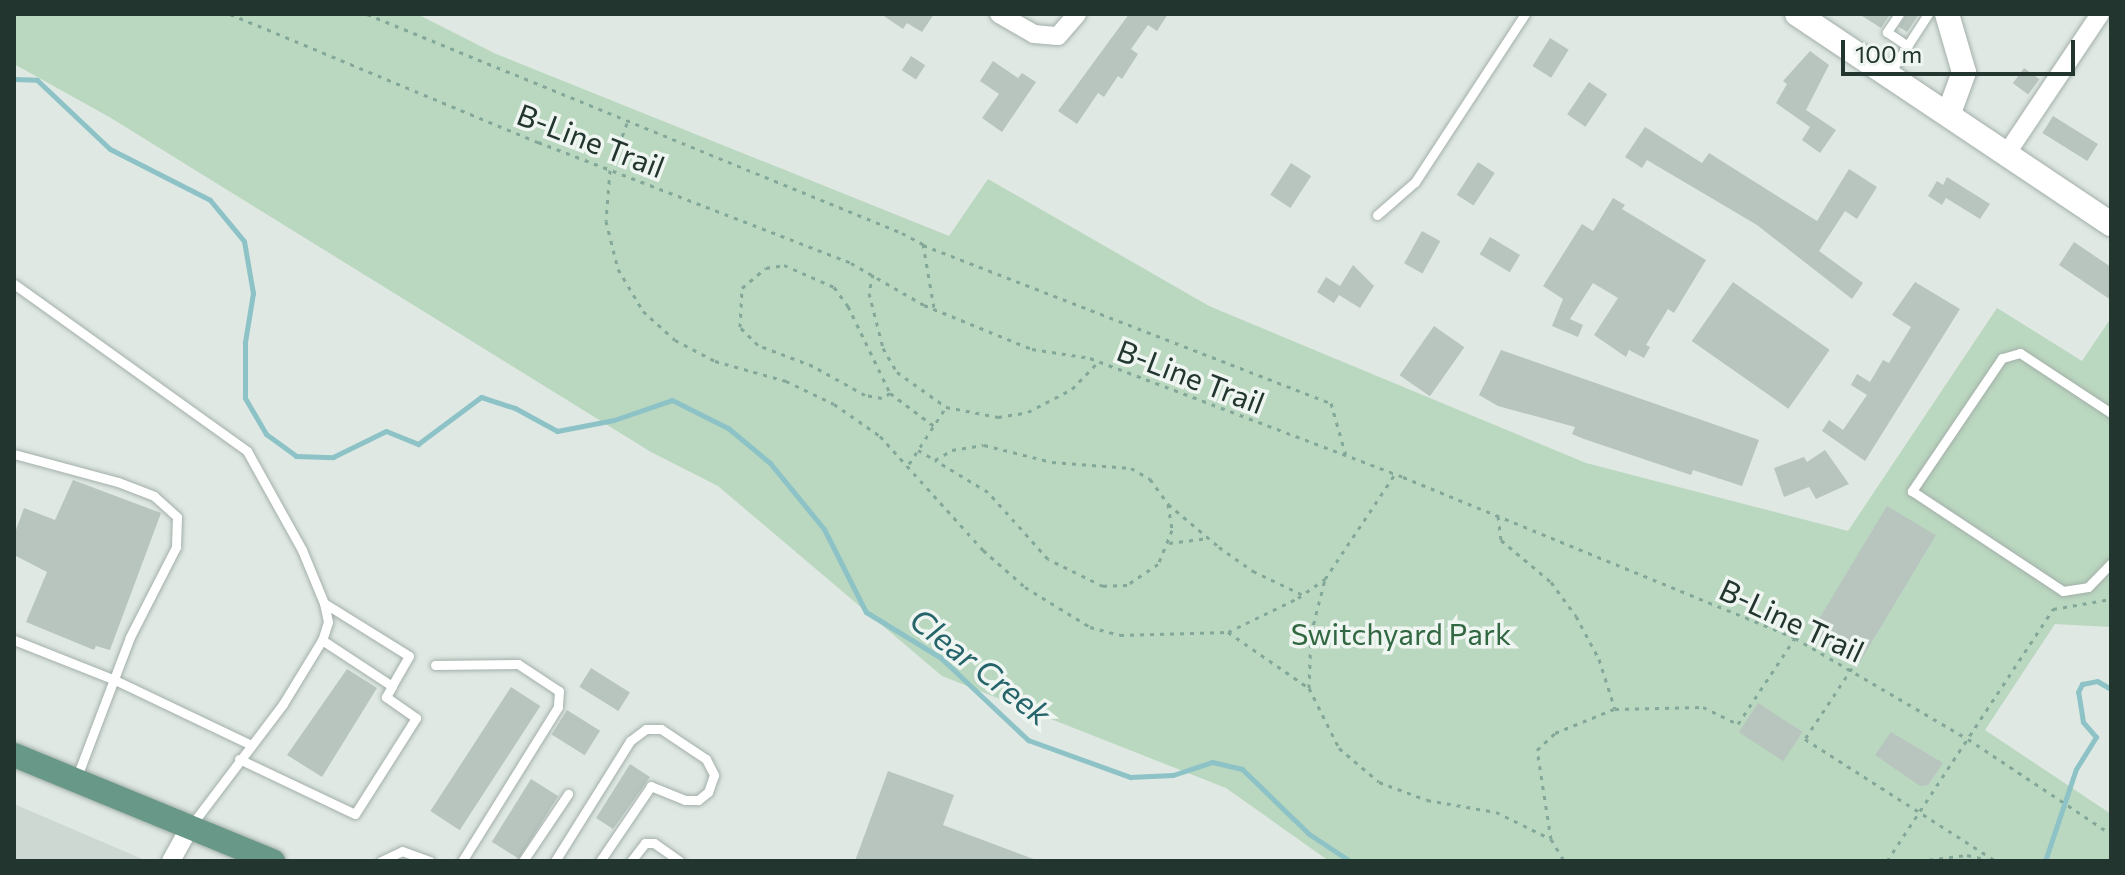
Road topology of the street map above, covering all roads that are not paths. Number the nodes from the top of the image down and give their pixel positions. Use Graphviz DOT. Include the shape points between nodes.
graph roads {
  1 [pos="999,14"];
  2 [pos="1077,14"];
  3 [pos="1525,14"];
  4 [pos="1797,14"];
  5 [pos="1899,14"];
  6 [pos="1928,14"];
  7 [pos="1947,14"];
  8 [pos="2100,14"];
  9 [pos="1908,46"];
  10 [pos="1889,74"];
  11 [pos="1949,113"];
  12 [pos="2007,153"];
  13 [pos="1377,215"];
  14 [pos="2111,224"];
  15 [pos="14,284"];
  16 [pos="2111,413"];
  17 [pos="14,454"];
  18 [pos="2111,563"];
  19 [pos="324,603"];
  20 [pos="14,640"];
  21 [pos="322,640"];
  22 [pos="435,665"];
  23 [pos="115,680"];
  24 [pos="392,686"];
  25 [pos="251,745"];
  26 [pos="14,755"];
  27 [pos="239,759"];
  28 [pos="75,781"];
  29 [pos="568,794"];
  30 [pos="188,830"];
  31 [pos="171,861"];
  32 [pos="273,861"];
  33 [pos="381,861"];
  34 [pos="430,861"];
  35 [pos="462,861"];
  36 [pos="523,861"];
  37 [pos="555,861"];
  38 [pos="600,861"];
  39 [pos="631,861"];
  40 [pos="680,861"];
  1 -- 2 [label="street" via="1034,34 1058,36"];
  3 -- 13 [label="lane" via="1415,182"];
  4 -- 10 [label="street"];
  5 -- 9 [label="lane" via="1887,32"];
  6 -- 9 [label="lane"];
  7 -- 11 [label="street" via="1964,61 1961,89"];
  8 -- 12 [label="street"];
  9 -- 10 [label="lane"];
  10 -- 11 [label="street"];
  11 -- 12 [label="street"];
  12 -- 14 [label="street"];
  15 -- 19 [label="lane" via="247,451 302,550"];
  16 -- 18 [label="lane" via="2020,353 2002,358 1912,491 2063,591 2088,587"];
  17 -- 23 [label="lane" via="154,496 177,517 176,547"];
  19 -- 21 [label="lane" via="328,622"];
  19 -- 24 [label="lane" via="409,656"];
  20 -- 23 [label="lane"];
  21 -- 24 [label="lane"];
  21 -- 25 [label="lane"];
  22 -- 35 [label="lane" via="518,664 559,691 558,707"];
  23 -- 25 [label="lane"];
  23 -- 28 [label="lane"];
  24 -- 27 [label="lane" via="386,697 416,718 355,814"];
  25 -- 27 [label="lane"];
  26 -- 28 [label="main road"];
  27 -- 30 [label="lane"];
  28 -- 30 [label="main road"];
  29 -- 36 [label="lane"];
  30 -- 31 [label="street"];
  30 -- 32 [label="main road"];
  33 -- 34 [label="lane" via="402,851"];
  37 -- 38 [label="lane" via="630,741 646,729 661,729 706,759 714,775 708,792 698,800 685,800 651,786"];
  39 -- 40 [label="lane" via="645,843 654,843"];
}
